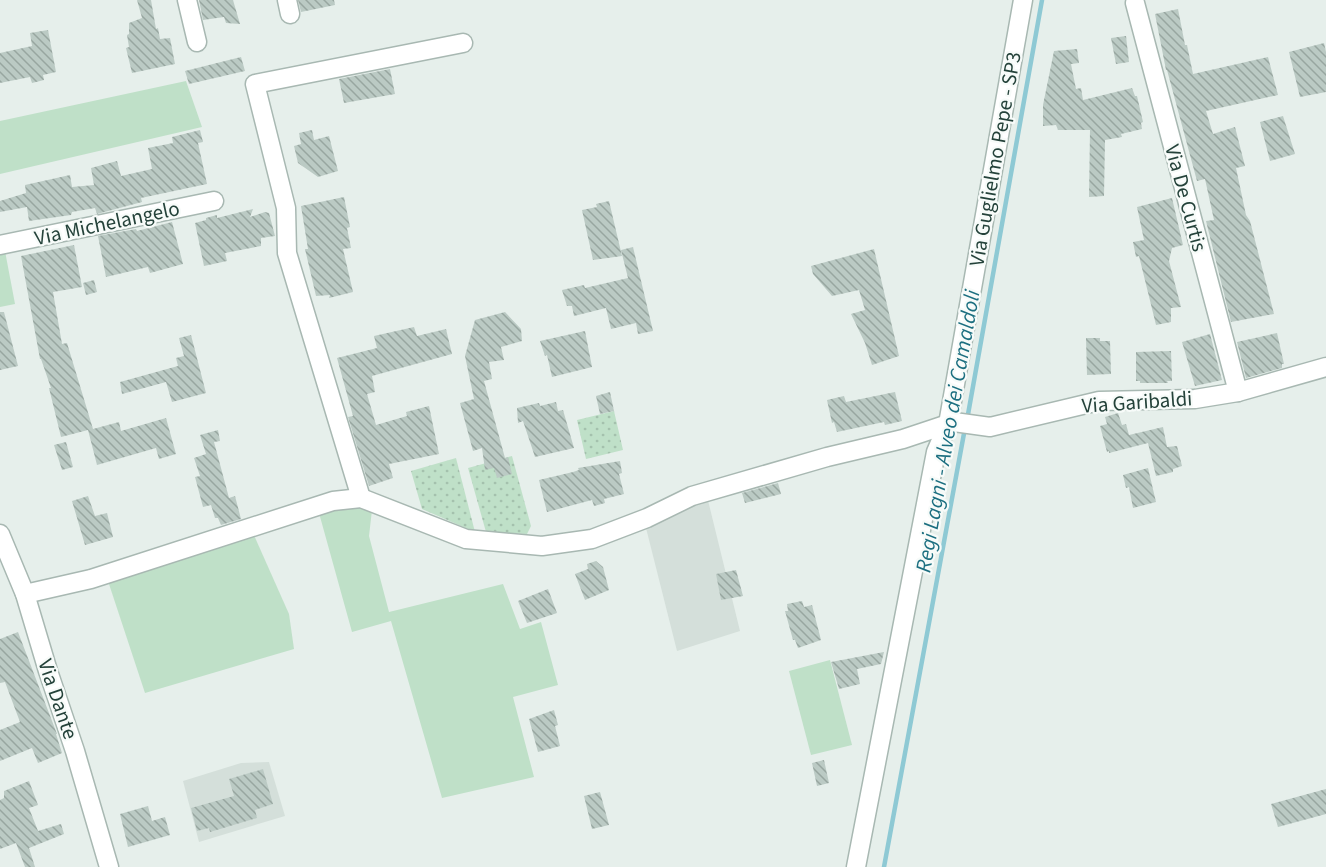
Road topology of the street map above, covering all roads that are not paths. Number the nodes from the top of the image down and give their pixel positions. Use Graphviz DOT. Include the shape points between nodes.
graph roads {
  1 [pos="187,0"];
  2 [pos="1023,0"];
  3 [pos="1135,3"];
  4 [pos="197,42"];
  5 [pos="463,43"];
  6 [pos="214,201"];
  7 [pos="0,245"];
  8 [pos="1326,367"];
  9 [pos="1238,392"];
  10 [pos="951,423"];
  11 [pos="361,498"];
  12 [pos="0,534"];
  13 [pos="25,594"];
  14 [pos="109,867"];
  15 [pos="856,867"];
  1 -- 4 [label="street"];
  2 -- 10 [label="street, Via Guglielmo Pepe - SP3"];
  3 -- 9 [label="street, Via De Curtis"];
  5 -- 11 [label="street" via="255,84 286,208 287,253"];
  6 -- 7 [label="street, Via Michelangelo"];
  8 -- 9 [label="street, Via Garibaldi"];
  9 -- 10 [label="street, Via Garibaldi" via="1195,399 1099,401 990,427"];
  10 -- 11 [label="street" via="692,496 592,539 537,547 466,539"];
  10 -- 15 [label="street, Via Guglielmo Pepe - SP3" via="936,452"];
  11 -- 13 [label="street" via="333,501 91,579"];
  12 -- 13 [label="street, Via Dante"];
  13 -- 14 [label="street, Via Dante"];
}
